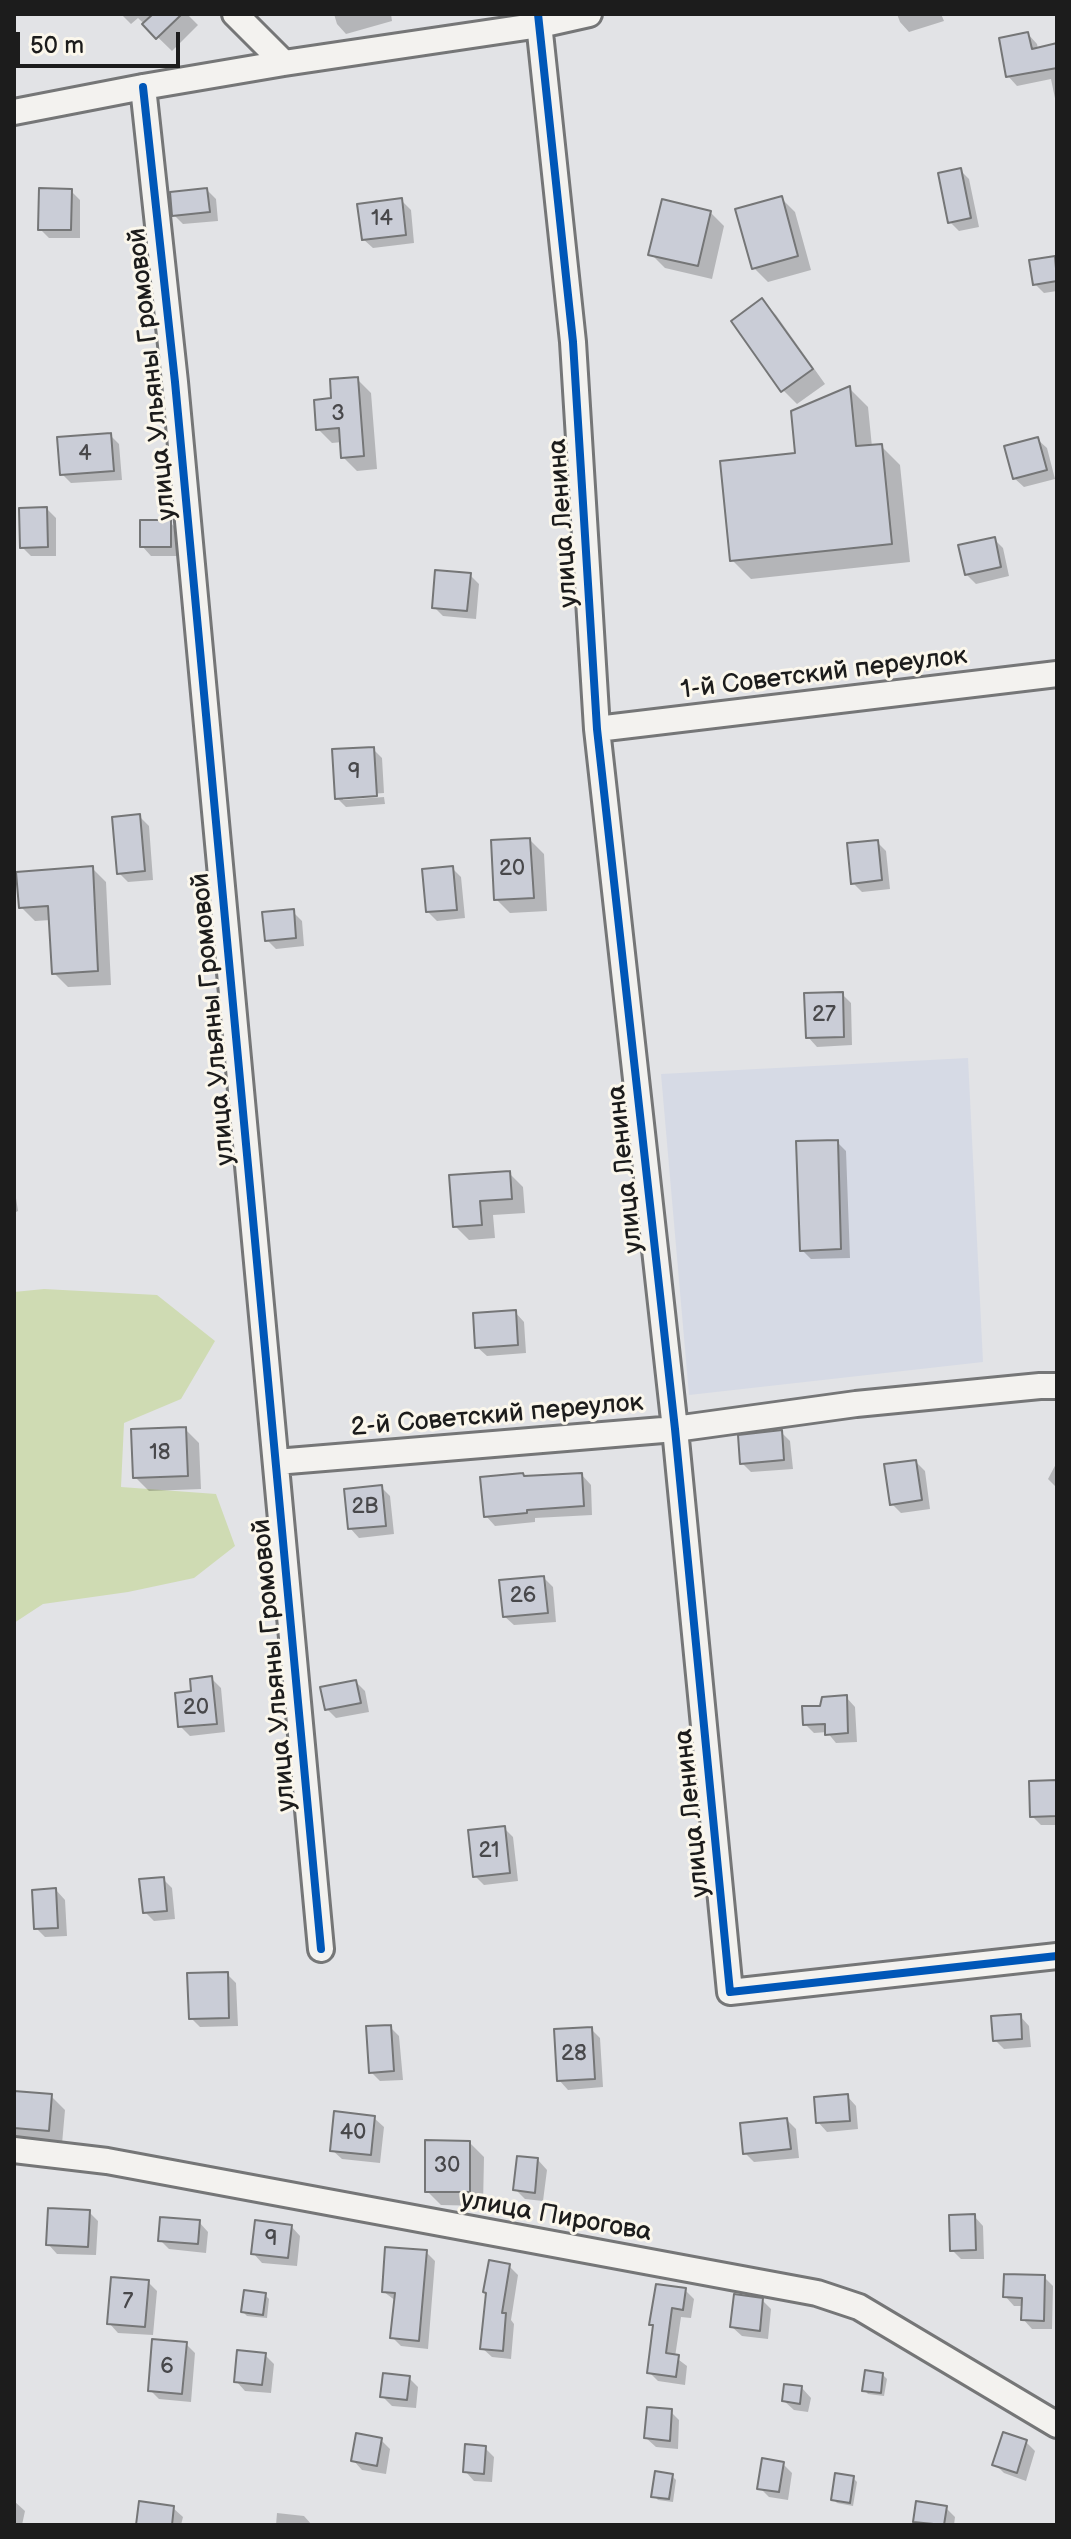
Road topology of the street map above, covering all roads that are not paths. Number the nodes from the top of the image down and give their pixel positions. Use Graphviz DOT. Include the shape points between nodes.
graph roads {
  1 [pos="235,14"];
  2 [pos="589,14"];
  3 [pos="539,20"];
  4 [pos="284,63"];
  5 [pos="143,87"];
  6 [pos="14,112"];
  7 [pos="1057,674"];
  8 [pos="597,729"];
  9 [pos="1057,1386"];
  10 [pos="675,1429"];
  11 [pos="276,1462"];
  12 [pos="321,1949"];
  13 [pos="1057,1956"];
  14 [pos="14,2150"];
  15 [pos="1057,2425"];
  1 -- 4 [label="street"];
  2 -- 3 [label="street"];
  3 -- 4 [label="street"];
  3 -- 8 [label="street, улица Ленина" via="573,342"];
  4 -- 5 [label="street"];
  5 -- 6 [label="street"];
  5 -- 11 [label="street, улица Ульяны Громовой"];
  7 -- 8 [label="street, 1-й Советский переулок"];
  8 -- 10 [label="street, улица Ленина"];
  9 -- 10 [label="street, 2-й Советский переулок" via="856,1404"];
  10 -- 11 [label="street, 2-й Советский переулок"];
  10 -- 13 [label="street, улица Ленина" via="730,1992"];
  11 -- 12 [label="street, улица Ульяны Громовой"];
  14 -- 15 [label="street, улица Пирогова" via="107,2161 817,2293 859,2307"];
}
